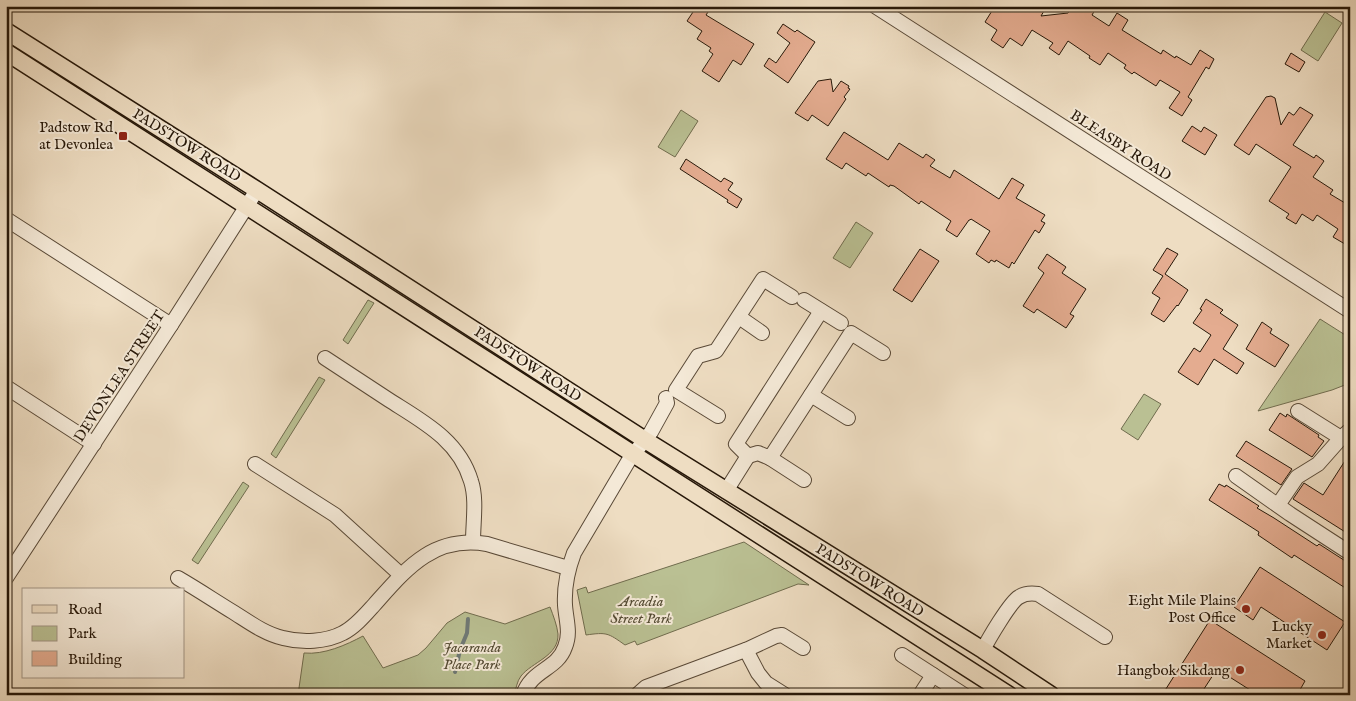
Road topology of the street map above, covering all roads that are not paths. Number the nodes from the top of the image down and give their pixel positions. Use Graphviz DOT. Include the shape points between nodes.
graph roads {
  1 [pos="875,6"];
  2 [pos="6,31"];
  3 [pos="6,52"];
  4 [pos="257,190"];
  5 [pos="247,206"];
  6 [pos="6,219"];
  7 [pos="1350,310"];
  8 [pos="821,311"];
  9 [pos="739,317"];
  10 [pos="841,323"];
  11 [pos="171,325"];
  12 [pos="762,332"];
  13 [pos="883,353"];
  14 [pos="325,358"];
  15 [pos="6,387"];
  16 [pos="811,395"];
  17 [pos="666,398"];
  18 [pos="1298,411"];
  19 [pos="718,416"];
  20 [pos="848,418"];
  21 [pos="1345,434"];
  22 [pos="645,440"];
  23 [pos="94,444"];
  24 [pos="633,455"];
  25 [pos="748,456"];
  26 [pos="770,458"];
  27 [pos="255,464"];
  28 [pos="1236,476"];
  29 [pos="804,480"];
  30 [pos="726,491"];
  31 [pos="1278,504"];
  32 [pos="473,542"];
  33 [pos="1350,553"];
  34 [pos="12,558"];
  35 [pos="568,568"];
  36 [pos="401,574"];
  37 [pos="6,578"];
  38 [pos="178,578"];
  39 [pos="1105,637"];
  40 [pos="804,648"];
  41 [pos="746,650"];
  42 [pos="983,650"];
  43 [pos="902,655"];
  44 [pos="933,675"];
  45 [pos="523,695"];
  46 [pos="638,695"];
  47 [pos="785,695"];
  48 [pos="920,695"];
  49 [pos="964,695"];
  50 [pos="1009,695"];
  51 [pos="1051,695"];
  1 -- 7 [label="street, BLEASBY ROAD"];
  2 -- 4 [label="main road, PADSTOW ROAD"];
  3 -- 5 [label="main road, PADSTOW ROAD"];
  4 -- 5 [label="street, DEVONLEA STREET"];
  4 -- 22 [label="main road, PADSTOW ROAD"];
  5 -- 11 [label="street, DEVONLEA STREET"];
  5 -- 24 [label="main road, PADSTOW ROAD"];
  6 -- 11 [label="street"];
  8 -- 9 [label="street" via="763,279"];
  8 -- 10 [label="street"];
  8 -- 25 [label="street" via="736,444"];
  9 -- 12 [label="street"];
  9 -- 19 [label="street" via="716,351 698,356 676,390"];
  11 -- 23 [label="street, DEVONLEA STREET"];
  13 -- 16 [label="street" via="851,333"];
  14 -- 32 [label="street" via="436,430 452,446 472,482"];
  15 -- 23 [label="street"];
  16 -- 20 [label="street"];
  16 -- 26 [label="street"];
  17 -- 22 [label="street" via="662,413"];
  18 -- 21 [label="street"];
  21 -- 31 [label="street" via="1318,464 1297,477"];
  22 -- 24 [label="street"];
  22 -- 30 [label="main road, PADSTOW ROAD"];
  23 -- 34 [label="street, DEVONLEA STREET"];
  24 -- 35 [label="street"];
  24 -- 50 [label="main road, PADSTOW ROAD"];
  25 -- 26 [label="street" via="758,453"];
  25 -- 30 [label="street"];
  26 -- 29 [label="street"];
  27 -- 36 [label="street" via="335,515"];
  28 -- 31 [label="street"];
  30 -- 42 [label="main road, PADSTOW ROAD"];
  31 -- 33 [label="street"];
  32 -- 35 [label="street"];
  32 -- 36 [label="street" via="436,549"];
  34 -- 37 [label="street, DEVONLEA STREET"];
  35 -- 45 [label="street" via="565,605 569,634 563,653 534,677"];
  36 -- 38 [label="street" via="360,621 344,633 305,641 283,638 260,629"];
  39 -- 42 [label="street" via="1038,594 1027,593 1017,598"];
  40 -- 41 [label="street" via="782,635"];
  41 -- 46 [label="street" via="646,687"];
  41 -- 47 [label="street" via="766,683"];
  42 -- 51 [label="main road, PADSTOW ROAD"];
  43 -- 44 [label="street"];
  44 -- 48 [label="street"];
  44 -- 49 [label="street"];
}
